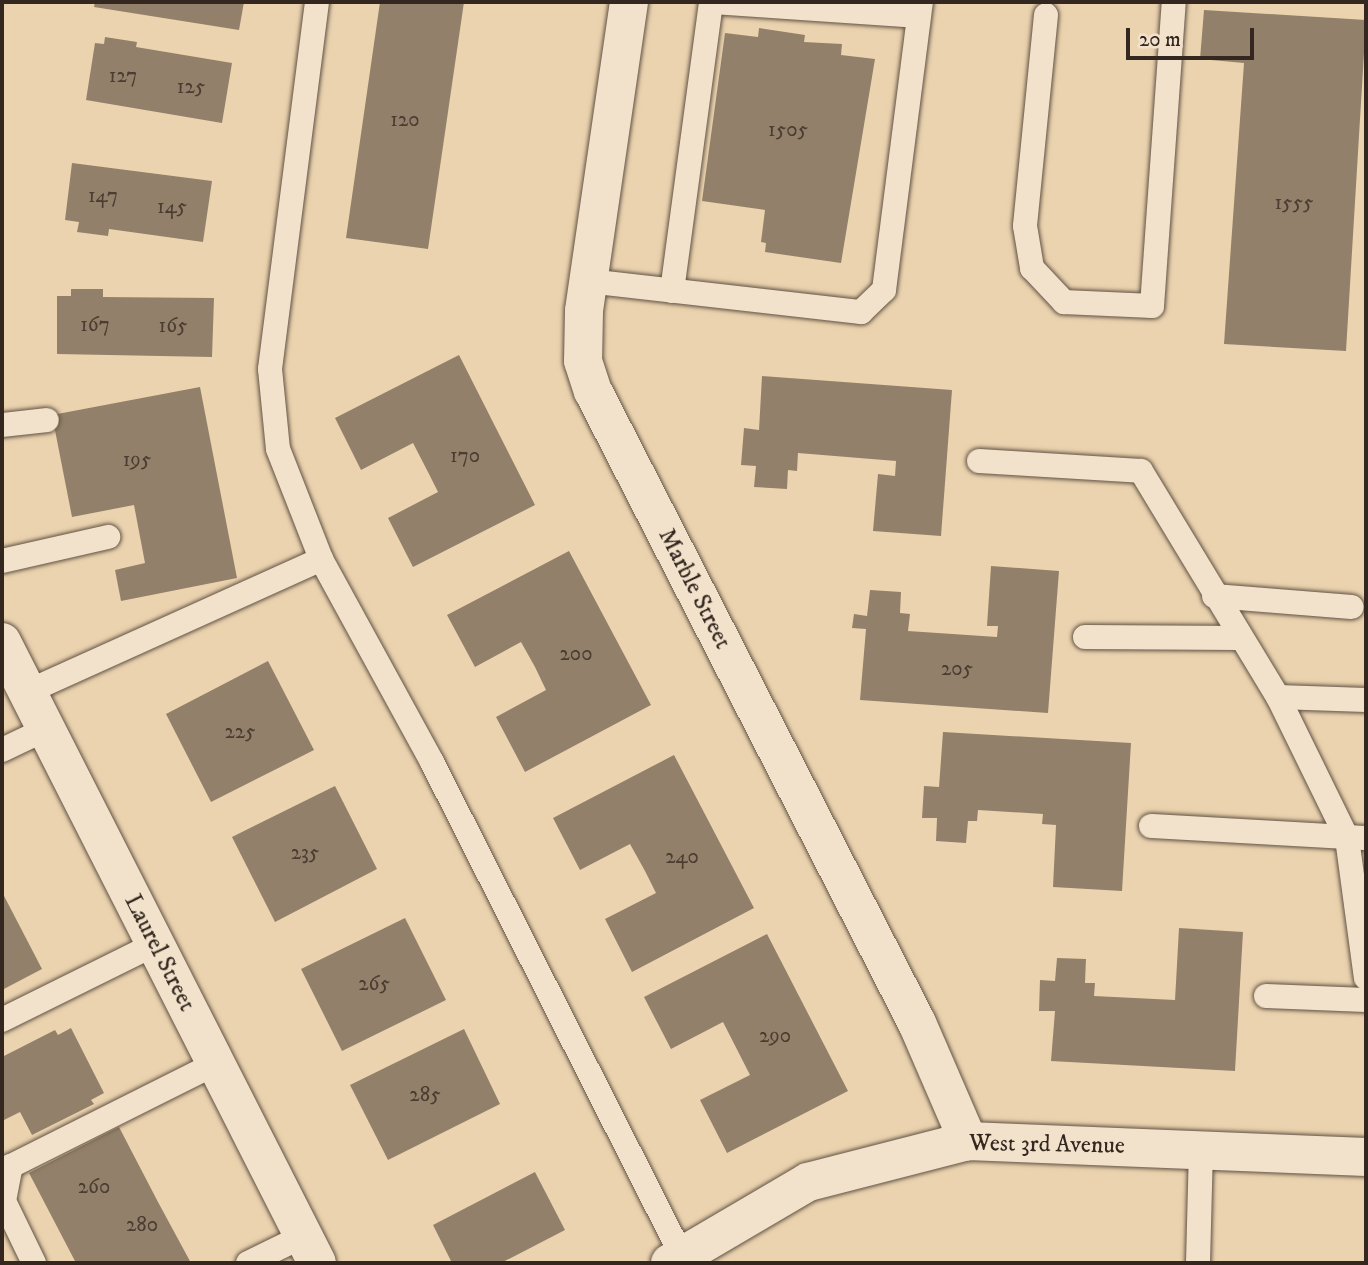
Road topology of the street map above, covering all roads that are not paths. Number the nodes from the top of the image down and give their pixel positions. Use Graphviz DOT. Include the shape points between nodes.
graph roads {
  1 [pos="317,2"];
  2 [pos="629,2"];
  3 [pos="713,2"];
  4 [pos="1174,2"];
  5 [pos="920,9"];
  6 [pos="1046,15"];
  7 [pos="588,281"];
  8 [pos="672,291"];
  9 [pos="47,420"];
  10 [pos="2,425"];
  11 [pos="979,461"];
  12 [pos="108,537"];
  13 [pos="321,559"];
  14 [pos="2,561"];
  15 [pos="1214,596"];
  16 [pos="1352,607"];
  17 [pos="1085,636"];
  18 [pos="1239,638"];
  19 [pos="2,642"];
  20 [pos="27,692"];
  21 [pos="1278,697"];
  22 [pos="1366,700"];
  23 [pos="46,729"];
  24 [pos="2,750"];
  25 [pos="1151,826"];
  26 [pos="1356,838"];
  27 [pos="155,944"];
  28 [pos="1366,978"];
  29 [pos="1266,996"];
  30 [pos="1366,1000"];
  31 [pos="2,1020"];
  32 [pos="215,1064"];
  33 [pos="968,1141"];
  34 [pos="1201,1149"];
  35 [pos="1366,1157"];
  36 [pos="310,1250"];
  37 [pos="676,1260"];
  38 [pos="34,1263"];
  39 [pos="248,1263"];
  40 [pos="1198,1263"];
  1 -- 13 [label="lane" via="270,369 278,449"];
  2 -- 7 [label="street, Marble Street"];
  3 -- 5 [label="lane"];
  3 -- 8 [label="lane"];
  4 -- 6 [label="lane" via="1152,306 1064,302 1032,268 1025,226"];
  5 -- 8 [label="lane" via="884,290 861,312"];
  7 -- 8 [label="lane"];
  7 -- 33 [label="street, Marble Street" via="583,361 593,391 917,1023"];
  9 -- 10 [label="lane"];
  11 -- 15 [label="lane" via="1141,471"];
  12 -- 14 [label="lane"];
  13 -- 20 [label="lane"];
  13 -- 37 [label="lane" via="432,762"];
  15 -- 16 [label="lane"];
  15 -- 18 [label="lane"];
  17 -- 18 [label="lane"];
  18 -- 21 [label="lane"];
  19 -- 20 [label="street, Laurel Street"];
  20 -- 23 [label="street, Laurel Street"];
  21 -- 22 [label="lane"];
  21 -- 26 [label="lane"];
  23 -- 24 [label="lane"];
  23 -- 27 [label="street, Laurel Street"];
  25 -- 26 [label="lane"];
  26 -- 28 [label="lane"];
  27 -- 31 [label="lane"];
  27 -- 32 [label="street, Laurel Street"];
  29 -- 30 [label="lane"];
  32 -- 36 [label="street, Laurel Street"];
  32 -- 38 [label="lane" via="11,1166 4,1201"];
  33 -- 34 [label="street, West 3rd Avenue"];
  33 -- 37 [label="street, West 3rd Avenue" via="808,1182"];
  34 -- 35 [label="street, West 3rd Avenue"];
  34 -- 40 [label="lane"];
  36 -- 39 [label="lane"];
}
